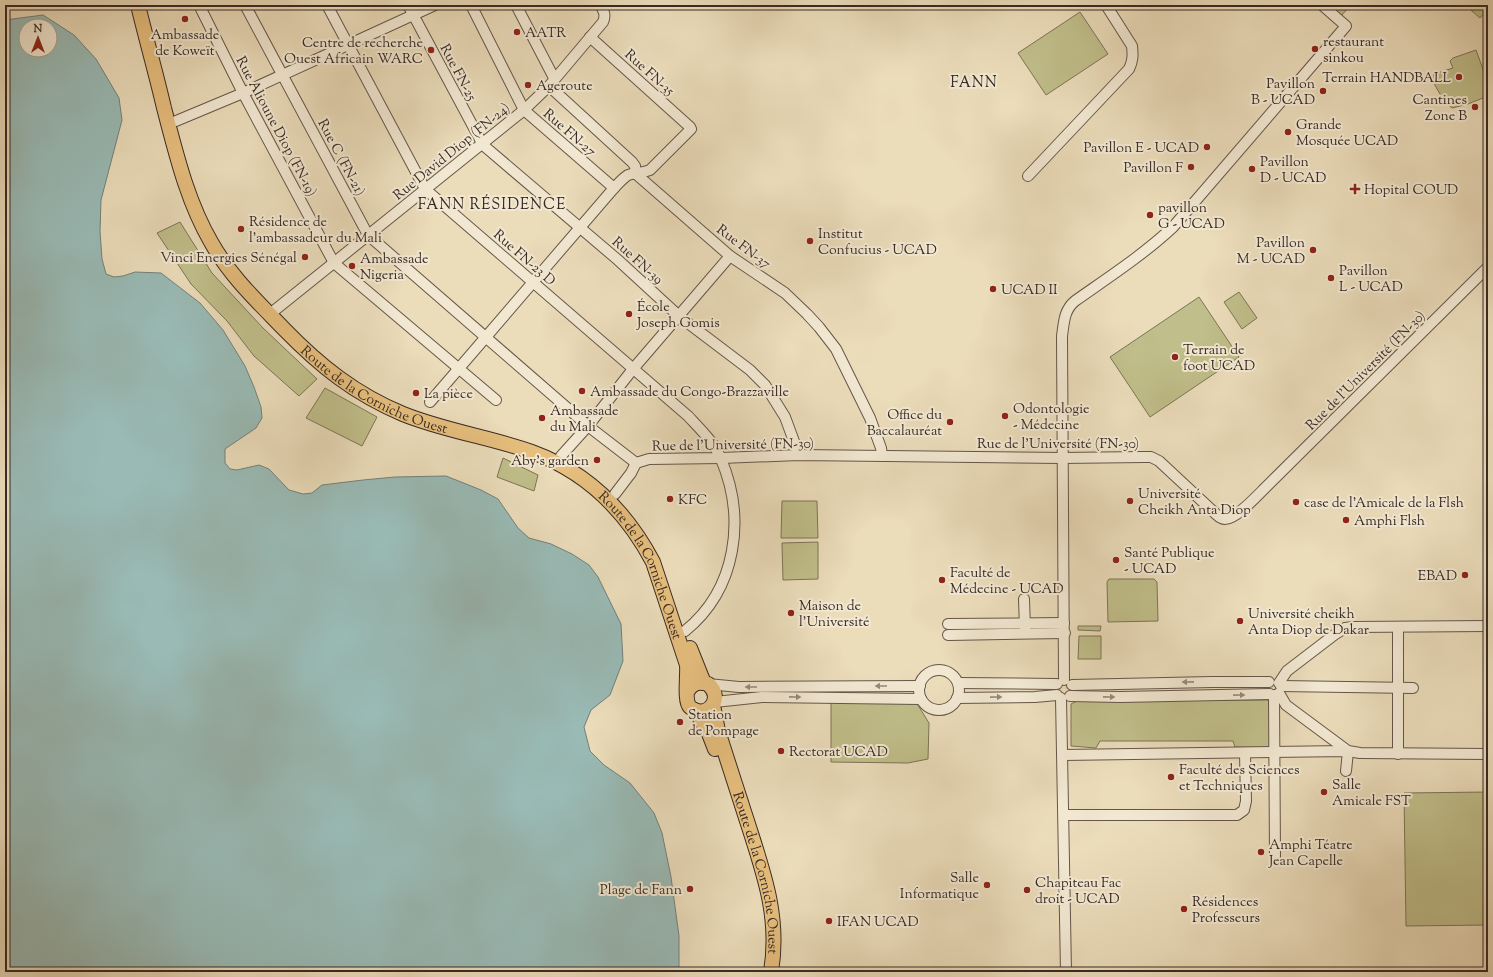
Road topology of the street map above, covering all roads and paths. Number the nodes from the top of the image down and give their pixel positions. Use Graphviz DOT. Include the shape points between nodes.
graph roads {
  1 [pos="138,5"];
  2 [pos="147,5"];
  3 [pos="199,5"];
  4 [pos="245,5"];
  5 [pos="327,5"];
  6 [pos="408,5"];
  7 [pos="435,5"];
  8 [pos="471,5"];
  9 [pos="516,5"];
  10 [pos="1106,5"];
  11 [pos="1322,5"];
  12 [pos="602,8"];
  13 [pos="413,14"];
  14 [pos="590,37"];
  15 [pos="348,44"];
  16 [pos="283,75"];
  17 [pos="552,82"];
  18 [pos="243,93"];
  19 [pos="524,110"];
  20 [pos="176,121"];
  21 [pos="483,144"];
  22 [pos="636,174"];
  23 [pos="1028,176"];
  24 [pos="614,188"];
  25 [pos="426,189"];
  26 [pos="580,228"];
  27 [pos="368,235"];
  28 [pos="730,256"];
  29 [pos="334,263"];
  30 [pos="1488,267"];
  31 [pos="532,282"];
  32 [pos="275,310"];
  33 [pos="680,317"];
  34 [pos="486,337"];
  35 [pos="458,369"];
  36 [pos="634,370"];
  37 [pos="496,400"];
  38 [pos="430,402"];
  39 [pos="588,426"];
  40 [pos="799,455"];
  41 [pos="561,456"];
  42 [pos="882,456"];
  43 [pos="721,458"];
  44 [pos="1062,458"];
  45 [pos="636,463"];
  46 [pos="614,494"];
  47 [pos="1024,599"];
  48 [pos="1064,623"];
  49 [pos="948,624"];
  50 [pos="1488,626"];
  51 [pos="1398,627"];
  52 [pos="973,629"];
  53 [pos="1025,629"];
  54 [pos="685,631"];
  55 [pos="1065,633"];
  56 [pos="948,635"];
  57 [pos="706,683"];
  58 [pos="958,683"];
  59 [pos="1064,683"];
  60 [pos="920,686"];
  61 [pos="1397,688"];
  62 [pos="1413,688"];
  63 [pos="1275,689"];
  64 [pos="687,692"];
  65 [pos="1063,696"];
  66 [pos="957,698"];
  67 [pos="922,699"];
  68 [pos="714,703"];
  69 [pos="695,710"];
  70 [pos="1348,751"];
  71 [pos="1274,752"];
  72 [pos="1245,753"];
  73 [pos="1398,754"];
  74 [pos="1488,754"];
  75 [pos="1063,755"];
  76 [pos="1346,771"];
  77 [pos="1064,815"];
  78 [pos="1275,857"];
  79 [pos="764,972"];
  80 [pos="772,972"];
  81 [pos="1066,972"];
  1 -- 64 [label="highway, Route de la Corniche Ouest" via="172,139 193,205 211,242 234,276 306,352 327,370 363,394 402,414 517,447 546,458 577,475 603,495 627,520 653,562 687,665"];
  2 -- 20 [label="highway, Route de la Corniche Ouest"];
  3 -- 18 [label="street, Rue Alioune Diop (FN-19)"];
  4 -- 16 [label="street, Rue C (FN-21)"];
  5 -- 15 [label="street, Rue FN-23 D"];
  6 -- 13 [label="street, Rue FN-25"];
  7 -- 13 [label="street"];
  8 -- 19 [label="street, Rue FN-27"];
  9 -- 17 [label="street"];
  10 -- 23 [label="street" via="1132,46 1132,63"];
  11 -- 44 [label="street" via="1346,26 1173,227 1070,306 1066,313 1062,336"];
  12 -- 14 [label="street, Rue David Diop (FN-24)" via="605,18"];
  13 -- 15 [label="street"];
  13 -- 21 [label="street, Rue FN-25"];
  14 -- 17 [label="street, Rue David Diop (FN-24)"];
  14 -- 22 [label="street, Rue FN-35" via="690,127 691,130 650,170"];
  15 -- 16 [label="street"];
  15 -- 25 [label="street, Rue FN-23 D"];
  16 -- 18 [label="street"];
  16 -- 27 [label="street, Rue C (FN-21)"];
  17 -- 19 [label="street, Rue David Diop (FN-24)"];
  17 -- 22 [label="street, Rue FN-37" via="632,162"];
  18 -- 20 [label="street"];
  18 -- 29 [label="street, Rue Alioune Diop (FN-19)"];
  19 -- 21 [label="street, Rue David Diop (FN-24)"];
  19 -- 24 [label="street, Rue FN-27"];
  20 -- 32 [label="highway, Route de la Corniche Ouest" via="200,203 212,228 237,268"];
  21 -- 25 [label="street, Rue David Diop (FN-24)"];
  21 -- 26 [label="street, Rue FN-25"];
  22 -- 24 [label="street" via="626,176"];
  22 -- 28 [label="street, Rue FN-37"];
  24 -- 26 [label="street"];
  25 -- 27 [label="street, Rue David Diop (FN-24)"];
  25 -- 31 [label="street, Rue FN-23 D"];
  26 -- 31 [label="street"];
  26 -- 33 [label="street, Rue FN-39"];
  27 -- 29 [label="street, Rue David Diop (FN-24)"];
  27 -- 34 [label="street, Rue C (FN-21)"];
  28 -- 33 [label="street"];
  28 -- 42 [label="street, Rue FN-37" via="785,293 819,327 836,349 868,413"];
  29 -- 32 [label="street, Rue David Diop (FN-24)"];
  29 -- 35 [label="street, Rue Alioune Diop (FN-19)"];
  30 -- 44 [label="street, Rue de l'Université (FN-30)" via="1265,488 1231,518 1220,517 1159,461 1151,457"];
  31 -- 34 [label="street"];
  31 -- 36 [label="street, Rue FN-23 D"];
  32 -- 41 [label="highway, Route de la Corniche Ouest" via="335,366 386,397 424,413"];
  33 -- 36 [label="street"];
  33 -- 40 [label="street, Rue FN-39" via="750,370 765,385 785,417"];
  34 -- 35 [label="street"];
  34 -- 39 [label="street, Rue C (FN-21)"];
  35 -- 37 [label="street, Rue Alioune Diop (FN-19)"];
  35 -- 38 [label="street"];
  36 -- 39 [label="street"];
  36 -- 43 [label="street, Rue FN-23 D" via="688,416 711,442"];
  39 -- 41 [label="street"];
  39 -- 45 [label="street, Rue de l'Université (FN-30)"];
  40 -- 42 [label="street, Rue de l'Université (FN-30)"];
  40 -- 43 [label="street, Rue de l'Université (FN-30)"];
  41 -- 46 [label="highway, Route de la Corniche Ouest"];
  42 -- 44 [label="street, Rue de l'Université (FN-30)"];
  43 -- 45 [label="street, Rue de l'Université (FN-30)" via="650,459"];
  43 -- 54 [label="street, Rue FN-23 D" via="733,499 734,545 726,574 716,593 706,610"];
  44 -- 48 [label="street"];
  45 -- 46 [label="street"];
  46 -- 54 [label="highway, Route de la Corniche Ouest" via="644,532 659,558"];
  47 -- 53 [label="street"];
  48 -- 53 [label="street"];
  48 -- 55 [label="street"];
  49 -- 52 [label="street"];
  50 -- 51 [label="street"];
  51 -- 61 [label="street"];
  51 -- 63 [label="street" via="1345,628 1288,671"];
  52 -- 53 [label="street"];
  52 -- 56 [label="street"];
  53 -- 55 [label="street"];
  54 -- 57 [label="highway, Route de la Corniche Ouest"];
  55 -- 59 [label="street"];
  60 -- 57 [label="street, one-way" via="739,687"];
  57 -- 64 [label="highway" via="693,684"];
  57 -- 68 [label="highway" via="715,693"];
  58 -- 59 [label="street"];
  58 -- 60 [label="street" via="946,672 935,671 926,676"];
  58 -- 66 [label="street"];
  63 -- 59 [label="street, one-way" via="1212,682"];
  59 -- 65 [label="street" via="1055,689"];
  59 -- 65 [label="street" via="1073,690"];
  60 -- 67 [label="street"];
  61 -- 62 [label="street"];
  61 -- 63 [label="street"];
  61 -- 73 [label="street"];
  65 -- 63 [label="street, one-way" via="1120,697"];
  63 -- 70 [label="street" via="1286,705"];
  63 -- 71 [label="street"];
  64 -- 69 [label="highway" via="686,700"];
  66 -- 65 [label="street, one-way"];
  65 -- 75 [label="street"];
  66 -- 67 [label="street" via="952,706 942,710 927,706"];
  68 -- 67 [label="street, one-way" via="762,697"];
  68 -- 69 [label="highway" via="705,711"];
  68 -- 80 [label="highway, Route de la Corniche Ouest" via="718,731 768,888 775,933"];
  69 -- 79 [label="highway, Route de la Corniche Ouest" via="712,741 755,868 766,925 767,954"];
  70 -- 71 [label="street"];
  70 -- 73 [label="street"];
  70 -- 76 [label="street"];
  71 -- 72 [label="street"];
  71 -- 78 [label="street"];
  72 -- 75 [label="street"];
  72 -- 77 [label="street" via="1246,801 1242,813 1237,816"];
  73 -- 74 [label="street"];
  75 -- 77 [label="street"];
  77 -- 81 [label="street"];
}
